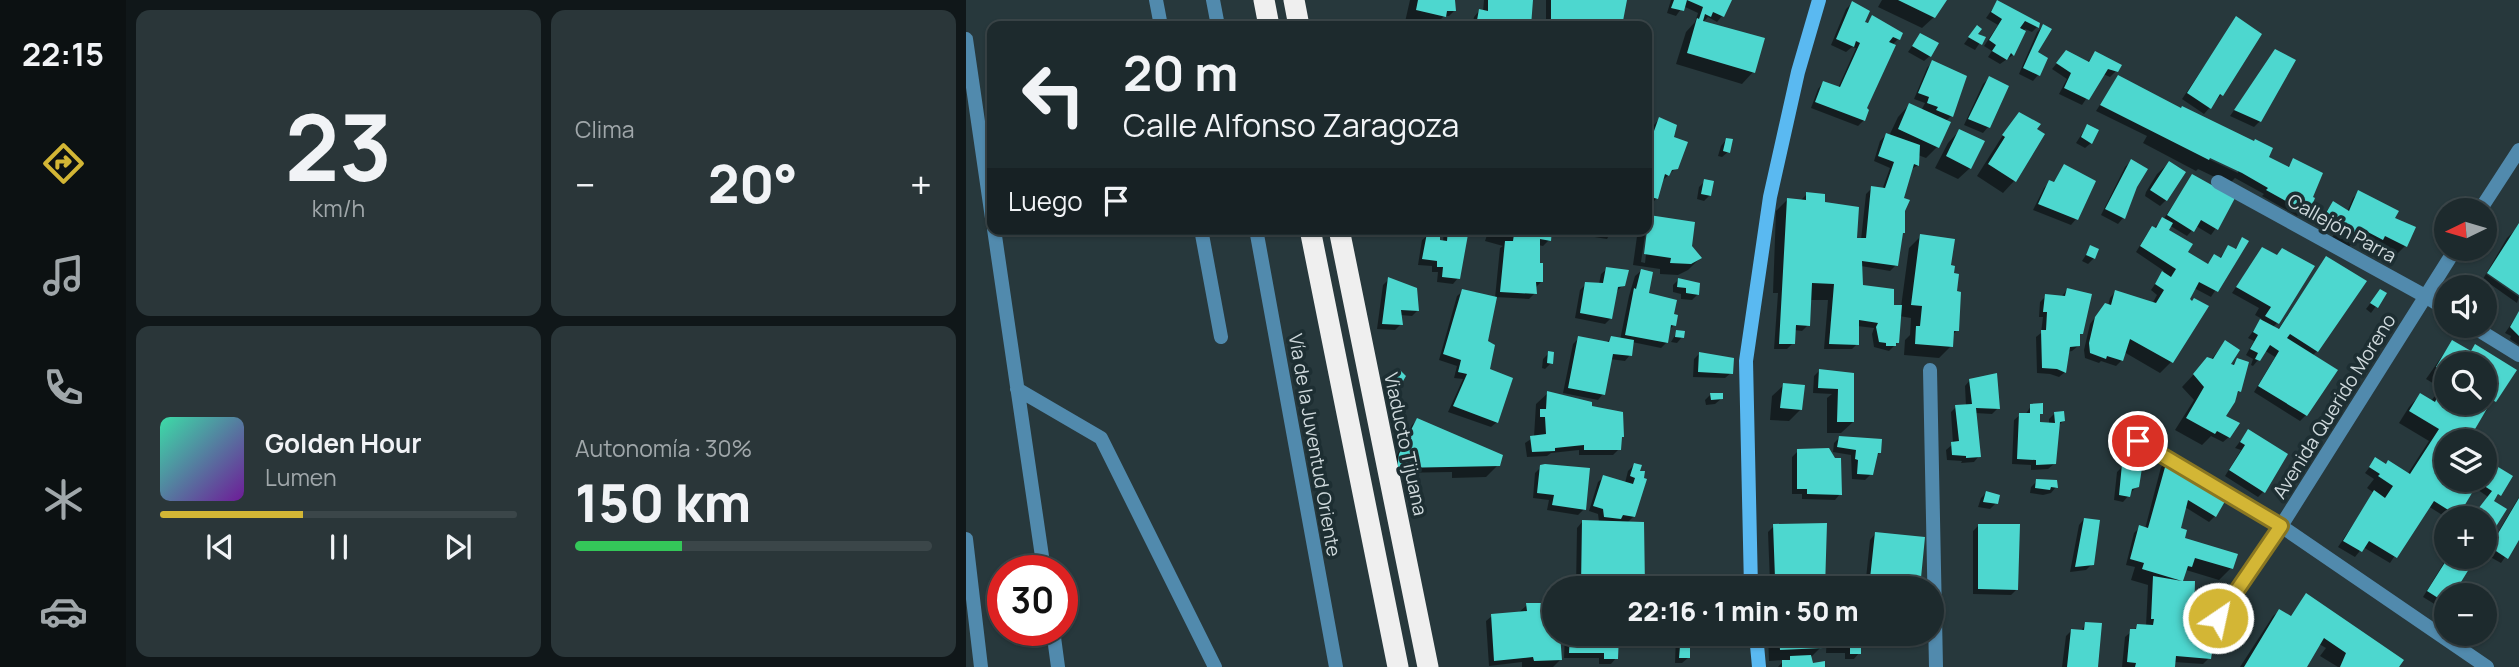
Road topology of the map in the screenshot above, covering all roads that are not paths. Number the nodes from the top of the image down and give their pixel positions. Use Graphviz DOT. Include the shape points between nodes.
graph roads {
  1 [pos="1156,0"];
  2 [pos="1213,0"];
  3 [pos="1264,0"];
  4 [pos="1294,0"];
  5 [pos="1819,0"];
  6 [pos="1160,21"];
  7 [pos="1217,21"];
  8 [pos="1268,21"];
  9 [pos="1298,21"];
  10 [pos="966,39"];
  11 [pos="2519,150"];
  12 [pos="2218,182"];
  13 [pos="987,184"];
  14 [pos="2488,198"];
  15 [pos="995,235"];
  16 [pos="1201,235"];
  17 [pos="1257,235"];
  18 [pos="1312,235"];
  19 [pos="1340,235"];
  20 [pos="2448,261"];
  21 [pos="2426,296"];
  22 [pos="2434,301"];
  23 [pos="1221,337"];
  24 [pos="2491,338"];
  25 [pos="2519,355"];
  26 [pos="1930,370"];
  27 [pos="1017,389"];
  28 [pos="2138,441"];
  29 [pos="2281,526"];
  30 [pos="966,539"];
  31 [pos="1042,555"];
  32 [pos="1751,576"];
  33 [pos="2218,618"];
  34 [pos="1055,646"];
  35 [pos="1757,646"];
  36 [pos="981,667"];
  37 [pos="1058,667"];
  38 [pos="1215,667"];
  39 [pos="1336,667"];
  40 [pos="1398,667"];
  41 [pos="1428,667"];
  42 [pos="1759,667"];
  43 [pos="1936,667"];
  44 [pos="2487,667"];
  1 -- 6 [label="street"];
  2 -- 7 [label="street"];
  3 -- 8 [label="highway"];
  4 -- 9 [label="highway"];
  5 -- 32 [label="street" via="1769,197 1746,361"];
  10 -- 13 [label="street"];
  11 -- 14 [label="street"];
  12 -- 21 [label="street, Callejón Parra"];
  15 -- 27 [label="street"];
  16 -- 23 [label="street"];
  17 -- 39 [label="street, Vía de la Juventud Oriente"];
  18 -- 40 [label="highway"];
  19 -- 41 [label="highway, Viaducto Tijuana"];
  20 -- 21 [label="street, Avenida Querido Moreno"];
  21 -- 22 [label="street, Callejón Parra"];
  21 -- 29 [label="street, Avenida Querido Moreno"];
  24 -- 25 [label="street"];
  26 -- 43 [label="street"];
  27 -- 31 [label="street"];
  27 -- 38 [label="street" via="1101,438"];
  28 -- 29 [label="street"];
  29 -- 33 [label="street, Avenida Querido Moreno"];
  29 -- 44 [label="street"];
  30 -- 36 [label="street"];
  34 -- 37 [label="street"];
  35 -- 42 [label="street"];
}
